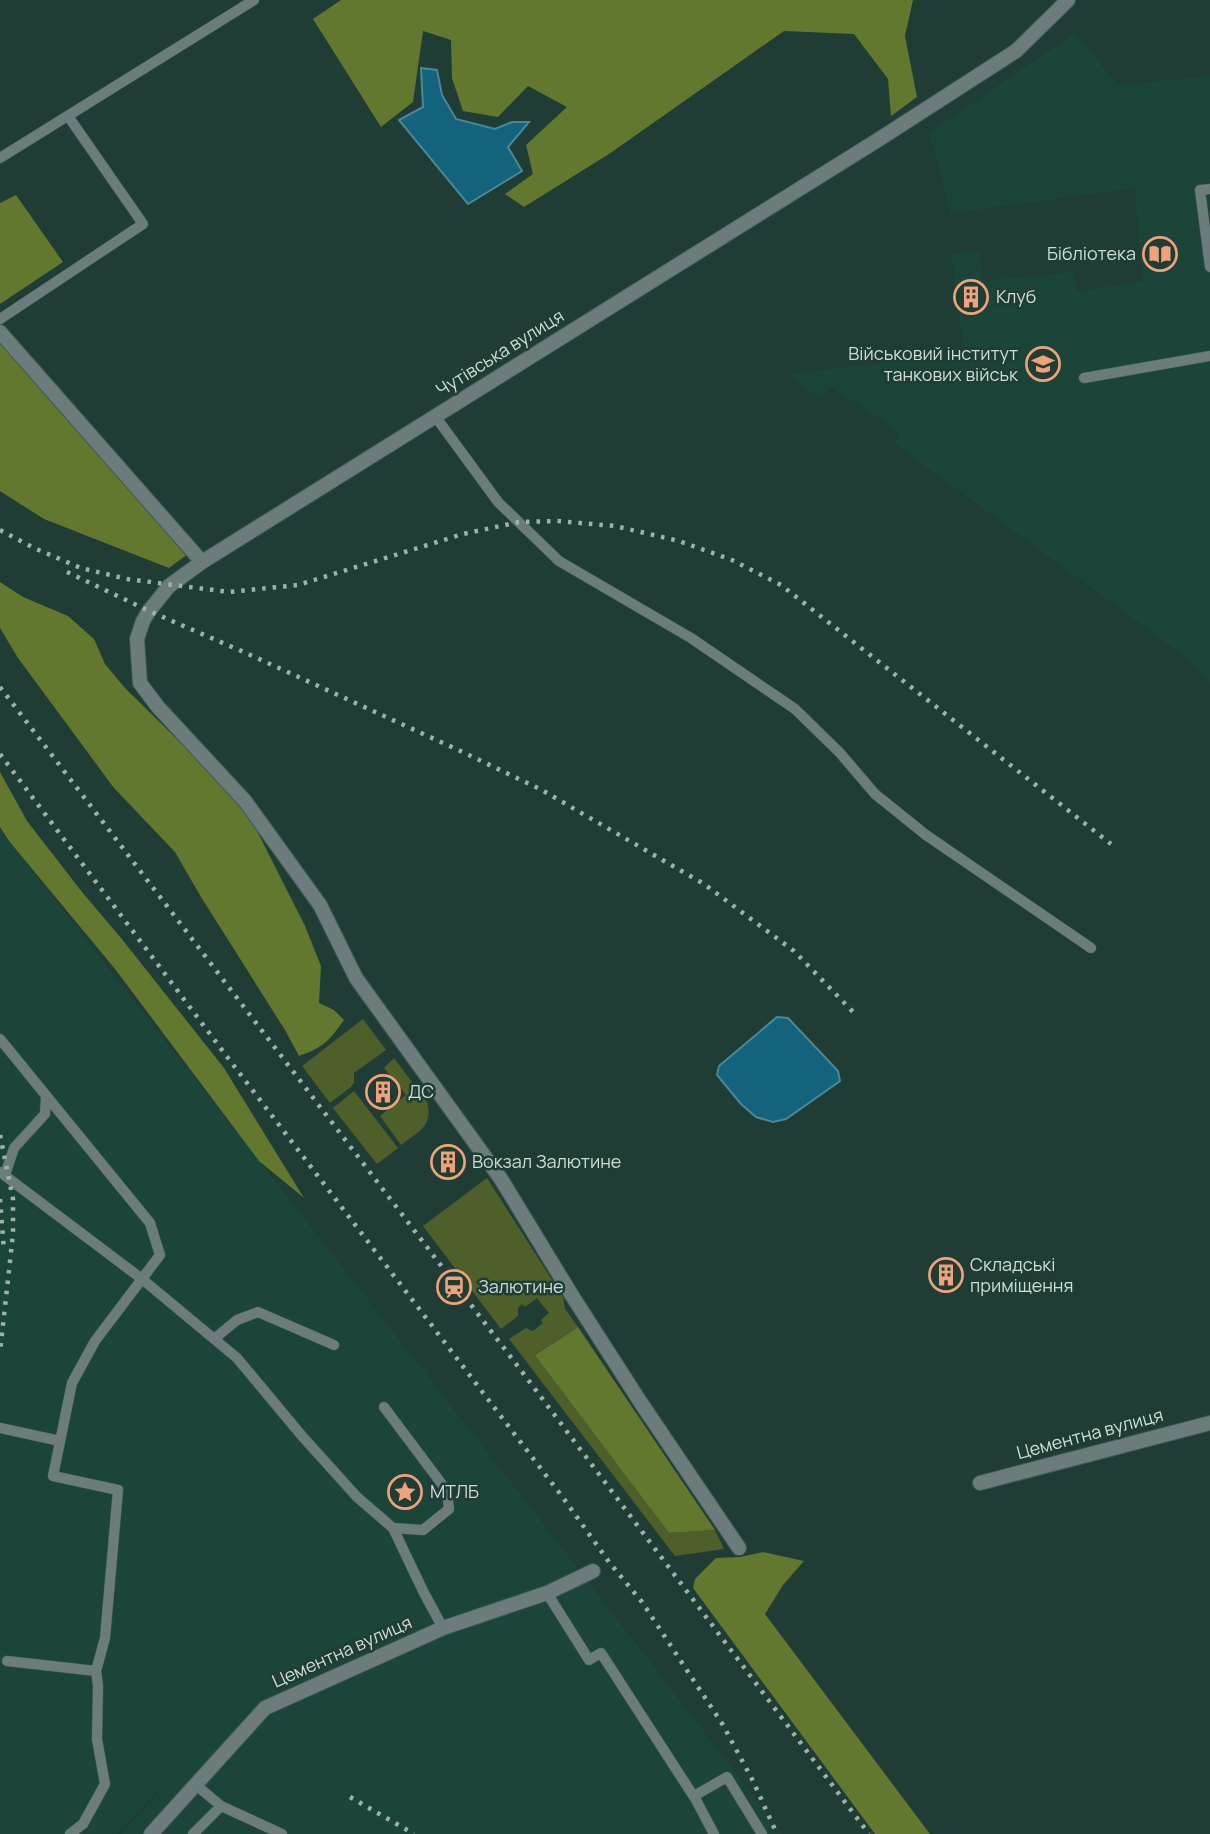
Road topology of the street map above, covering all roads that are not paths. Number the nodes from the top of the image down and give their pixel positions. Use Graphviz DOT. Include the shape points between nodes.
graph roads {
  1 [pos="254,0"];
  2 [pos="1068,0"];
  3 [pos="68,116"];
  4 [pos="0,158"];
  5 [pos="1210,189"];
  6 [pos="1210,267"];
  7 [pos="0,319"];
  8 [pos="0,332"];
  9 [pos="1210,356"];
  10 [pos="1084,378"];
  11 [pos="435,416"];
  12 [pos="202,562"];
  13 [pos="1091,948"];
  14 [pos="0,1039"];
  15 [pos="46,1095"];
  16 [pos="2,1174"];
  17 [pos="142,1279"];
  18 [pos="214,1339"];
  19 [pos="334,1345"];
  20 [pos="384,1407"];
  21 [pos="1210,1423"];
  22 [pos="0,1428"];
  23 [pos="60,1441"];
  24 [pos="980,1483"];
  25 [pos="393,1528"];
  26 [pos="739,1548"];
  27 [pos="593,1571"];
  28 [pos="547,1593"];
  29 [pos="443,1628"];
  30 [pos="7,1661"];
  31 [pos="96,1671"];
  32 [pos="196,1784"];
  33 [pos="694,1796"];
  34 [pos="221,1806"];
  35 [pos="70,1834"];
  36 [pos="151,1834"];
  37 [pos="193,1834"];
  38 [pos="282,1834"];
  39 [pos="714,1834"];
  40 [pos="762,1834"];
  1 -- 3 [label="lane"];
  2 -- 11 [label="street, Чутівська вулиця" via="1016,51"];
  3 -- 4 [label="lane"];
  3 -- 7 [label="lane" via="143,224"];
  5 -- 6 [label="lane" via="1200,190"];
  8 -- 12 [label="street"];
  9 -- 10 [label="lane"];
  11 -- 12 [label="street, Чутівська вулиця"];
  11 -- 13 [label="lane" via="498,502 559,561 691,638 795,709 875,794 926,835"];
  12 -- 26 [label="street, Чутівська вулиця" via="169,586 149,611 137,639 140,683 244,801 320,905 356,978 500,1179 613,1360"];
  14 -- 15 [label="lane"];
  15 -- 16 [label="lane" via="45,1114 14,1148"];
  15 -- 17 [label="lane" via="150,1223 160,1255"];
  16 -- 17 [label="lane"];
  17 -- 18 [label="lane"];
  17 -- 23 [label="lane" via="95,1341 72,1382"];
  18 -- 19 [label="lane" via="237,1320 258,1312"];
  18 -- 25 [label="lane" via="237,1358 357,1497"];
  20 -- 25 [label="lane" via="447,1491 449,1509 423,1530"];
  21 -- 24 [label="street, Цементна вулиця"];
  22 -- 23 [label="lane"];
  23 -- 31 [label="lane" via="53,1476 118,1490 105,1638"];
  25 -- 29 [label="lane"];
  27 -- 28 [label="street, Цементна вулиця"];
  28 -- 29 [label="street, Цементна вулиця"];
  28 -- 33 [label="lane" via="589,1660 601,1653"];
  29 -- 32 [label="street, Цементна вулиця" via="265,1708"];
  30 -- 31 [label="lane"];
  31 -- 35 [label="lane" via="97,1739 105,1784 83,1824"];
  32 -- 34 [label="lane"];
  32 -- 36 [label="street, Цементна вулиця"];
  33 -- 39 [label="lane"];
  33 -- 40 [label="lane" via="727,1777"];
  34 -- 37 [label="lane"];
  34 -- 38 [label="lane"];
}
